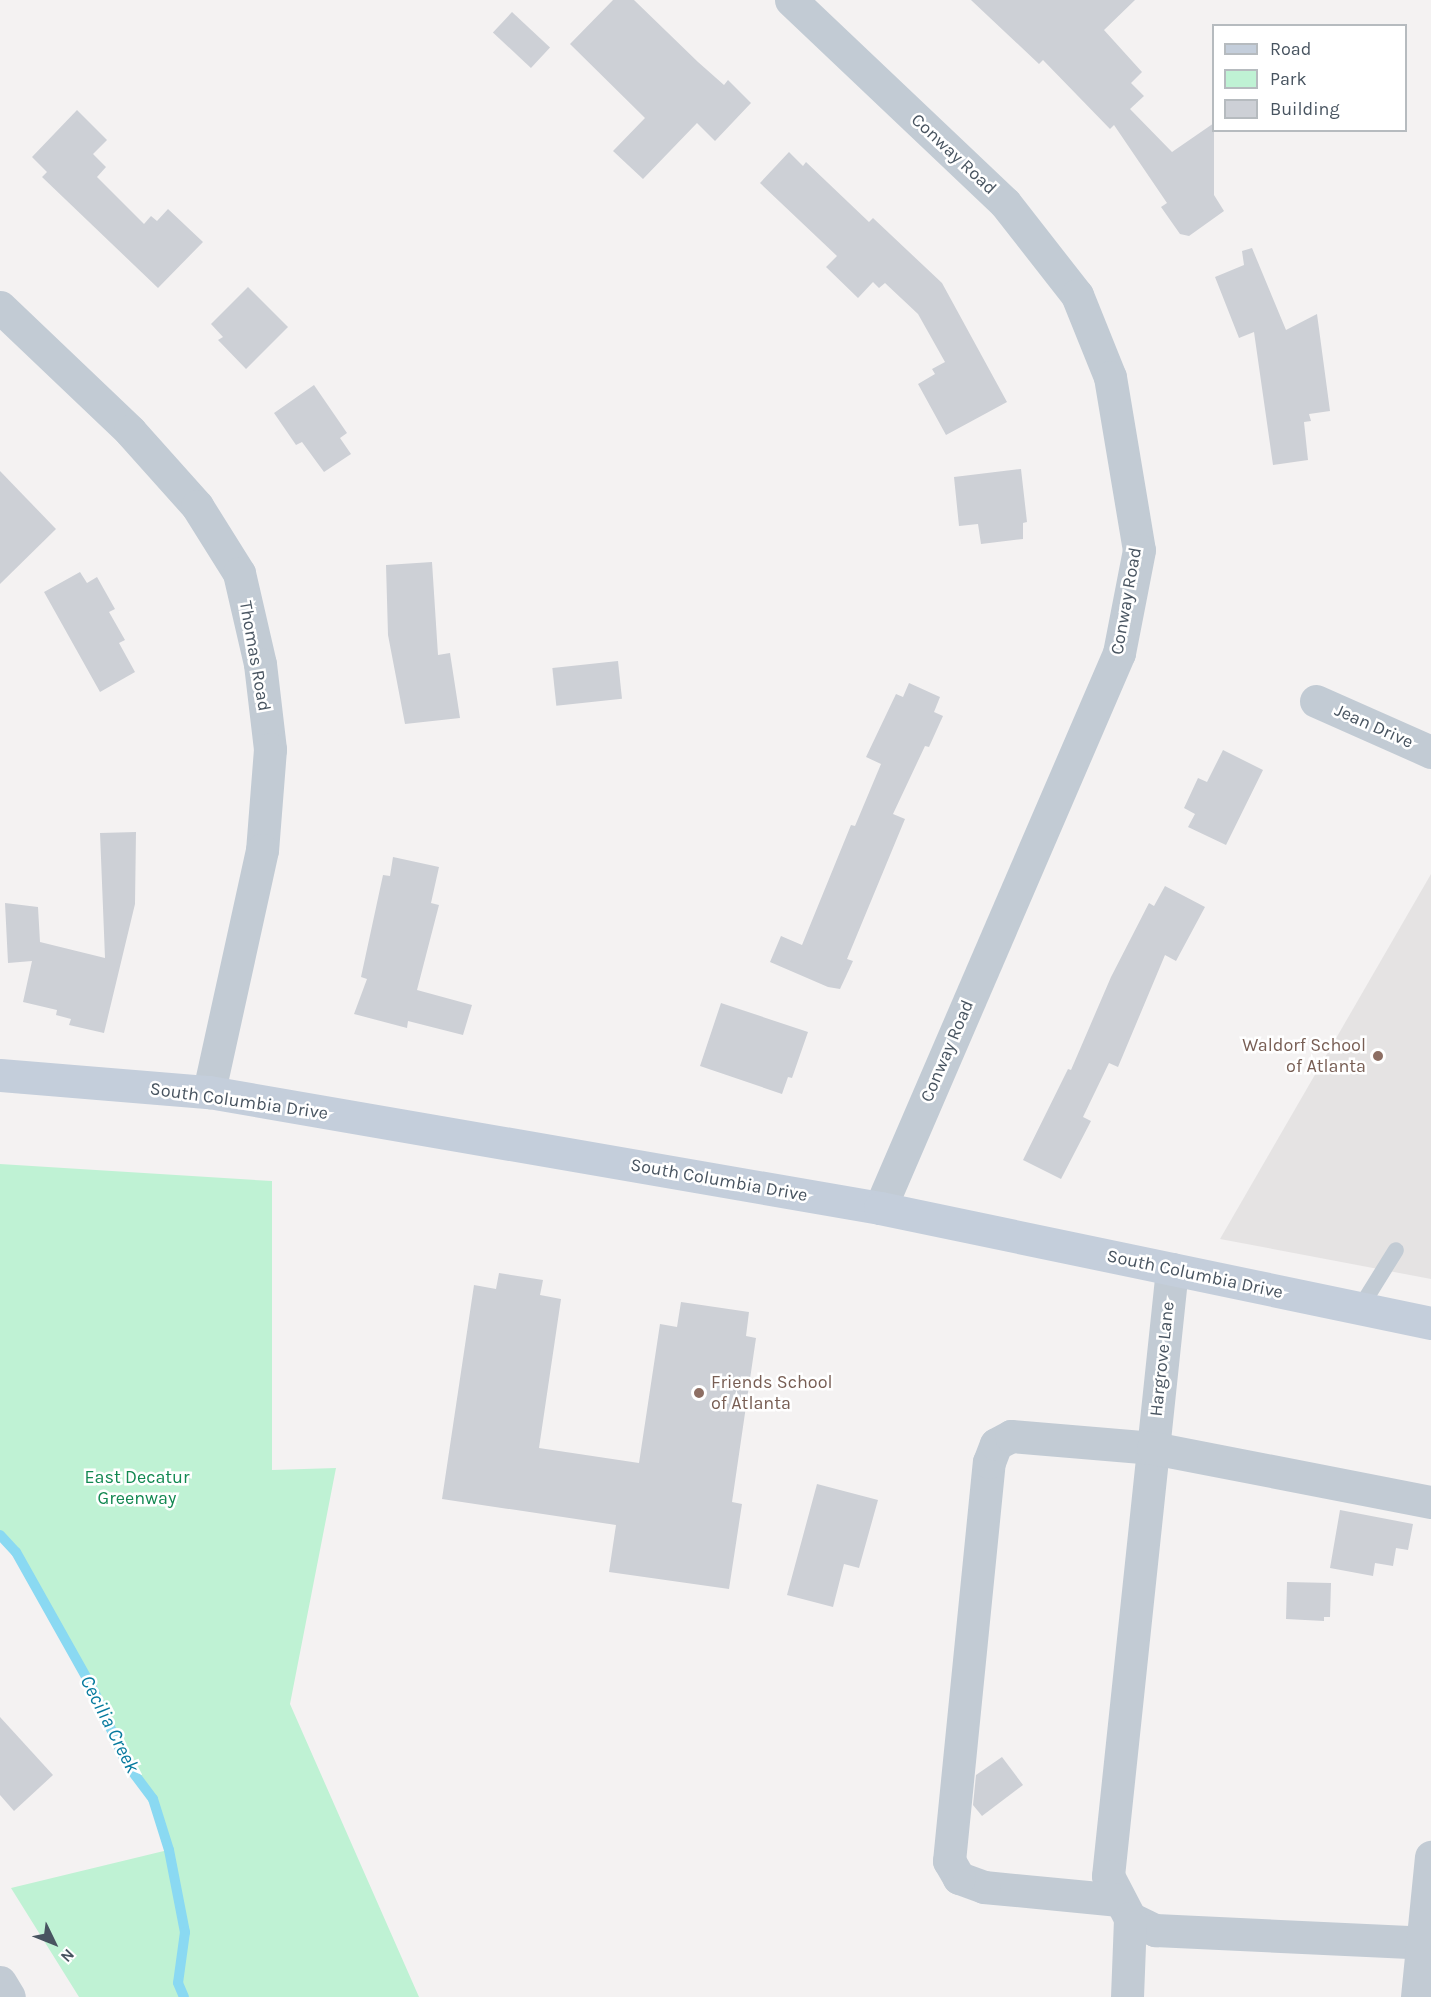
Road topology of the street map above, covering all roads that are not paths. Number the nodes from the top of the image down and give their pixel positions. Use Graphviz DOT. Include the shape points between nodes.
graph roads {
  1 [pos="791,0"];
  2 [pos="0,307"];
  3 [pos="1316,701"];
  4 [pos="1431,752"];
  5 [pos="0,1076"];
  6 [pos="209,1092"];
  7 [pos="880,1208"];
  8 [pos="1396,1250"];
  9 [pos="1172,1269"];
  10 [pos="1360,1308"];
  11 [pos="1431,1323"];
  12 [pos="1153,1449"];
  13 [pos="1431,1502"];
  14 [pos="1431,1857"];
  15 [pos="1125,1909"];
  16 [pos="1427,1943"];
  17 [pos="0,1982"];
  18 [pos="9,1997"];
  19 [pos="1126,1997"];
  20 [pos="1417,1997"];
  1 -- 7 [label="street, Conway Road" via="1005,203 1077,295 1110,377 1139,550 1119,653"];
  2 -- 6 [label="street, Thomas Road" via="130,431 196,506 239,573 260,664 270,749 262,850"];
  3 -- 4 [label="street, Jean Drive"];
  5 -- 6 [label="main road, South Columbia Drive"];
  6 -- 7 [label="main road, South Columbia Drive"];
  7 -- 9 [label="main road, South Columbia Drive"];
  8 -- 10 [label="lane"];
  9 -- 10 [label="main road, South Columbia Drive"];
  9 -- 12 [label="street, Hargrove Lane"];
  10 -- 11 [label="main road, South Columbia Drive"];
  12 -- 13 [label="street"];
  12 -- 15 [label="street, Hargrove Lane" via="1108,1876"];
  12 -- 15 [label="street" via="1011,1436 996,1444 989,1462 949,1861 958,1878 984,1887"];
  14 -- 16 [label="street"];
  15 -- 16 [label="street" via="1155,1930"];
  15 -- 19 [label="street"];
  16 -- 20 [label="street"];
  17 -- 18 [label="street"];
}
